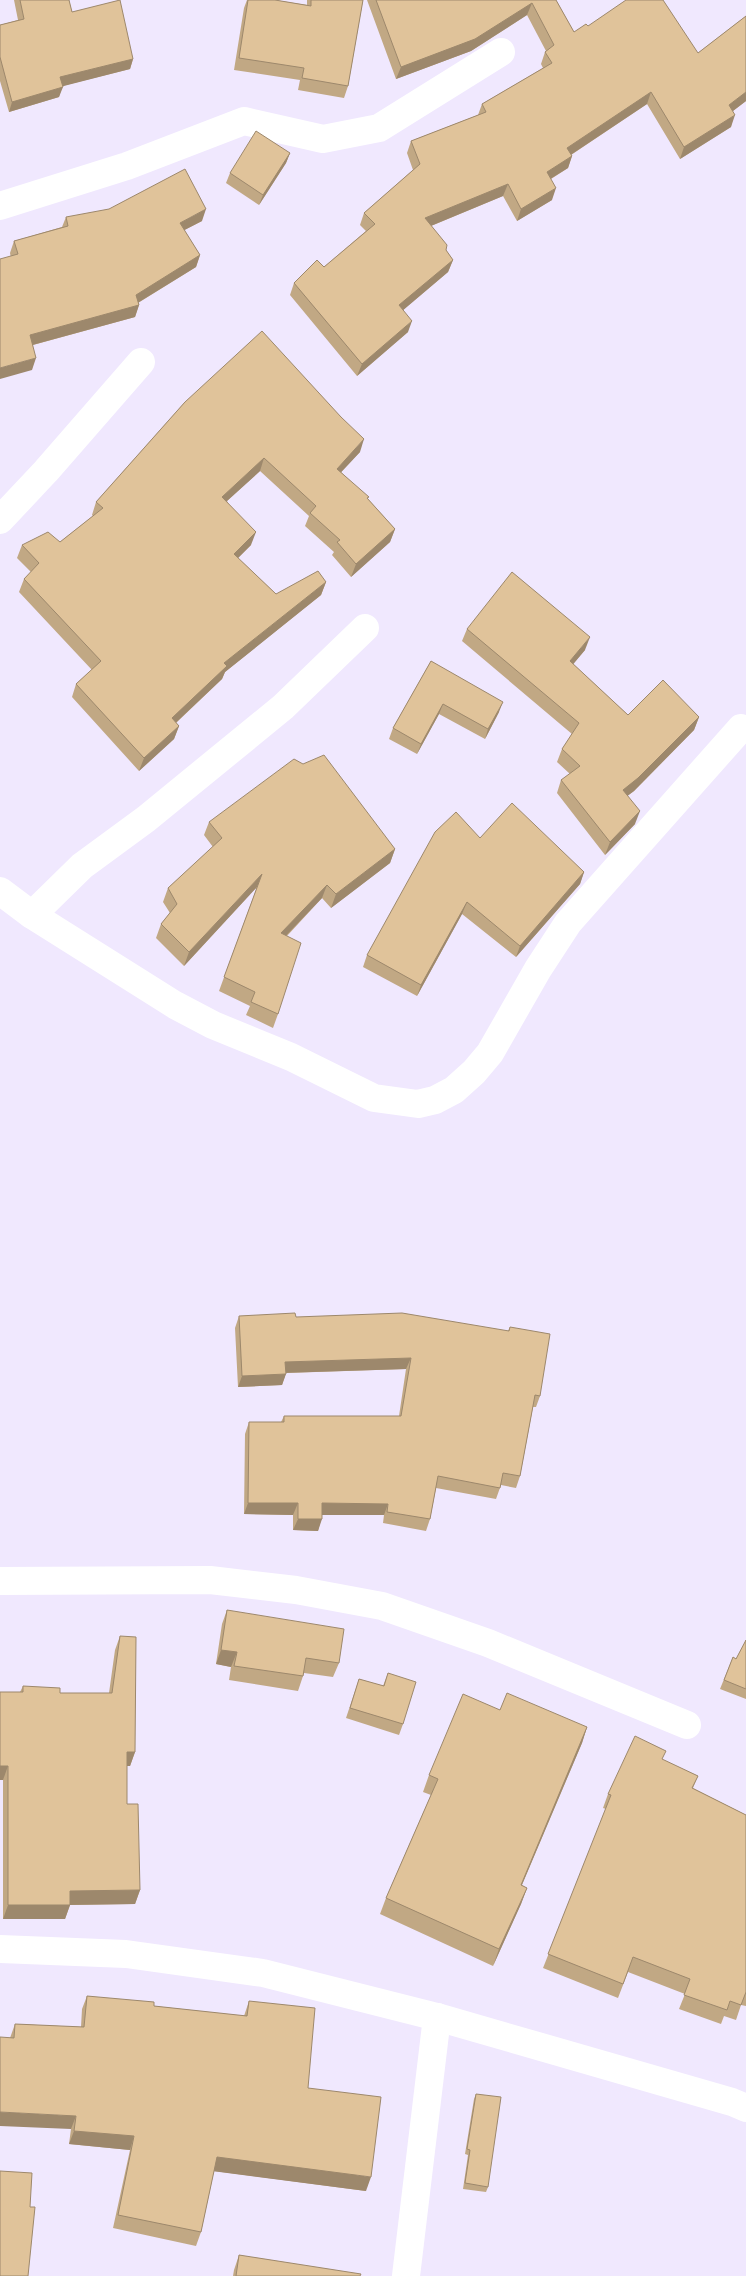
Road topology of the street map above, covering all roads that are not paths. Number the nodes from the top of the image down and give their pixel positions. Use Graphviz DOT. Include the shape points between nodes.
graph roads {
  1 [pos="501,52"];
  2 [pos="0,206"];
  3 [pos="141,362"];
  4 [pos="0,520"];
  5 [pos="365,628"];
  6 [pos="742,728"];
  7 [pos="0,891"];
  8 [pos="32,915"];
  9 [pos="0,1581"];
  10 [pos="687,1725"];
  11 [pos="0,1949"];
  12 [pos="437,2017"];
  13 [pos="746,2108"];
  14 [pos="406,2276"];
  1 -- 2 [label="street" via="379,128 323,139 244,121 127,166"];
  3 -- 4 [label="street"];
  5 -- 8 [label="street" via="283,707 146,819 82,866"];
  6 -- 8 [label="street" via="568,923 490,1053 454,1090 434,1100 418,1104 374,1098 213,1025 175,1005"];
  7 -- 8 [label="street"];
  9 -- 10 [label="street" via="210,1580 296,1590 382,1606 488,1643"];
  11 -- 12 [label="street" via="126,1954 263,1973"];
  12 -- 13 [label="street"];
  12 -- 14 [label="street"];
}
